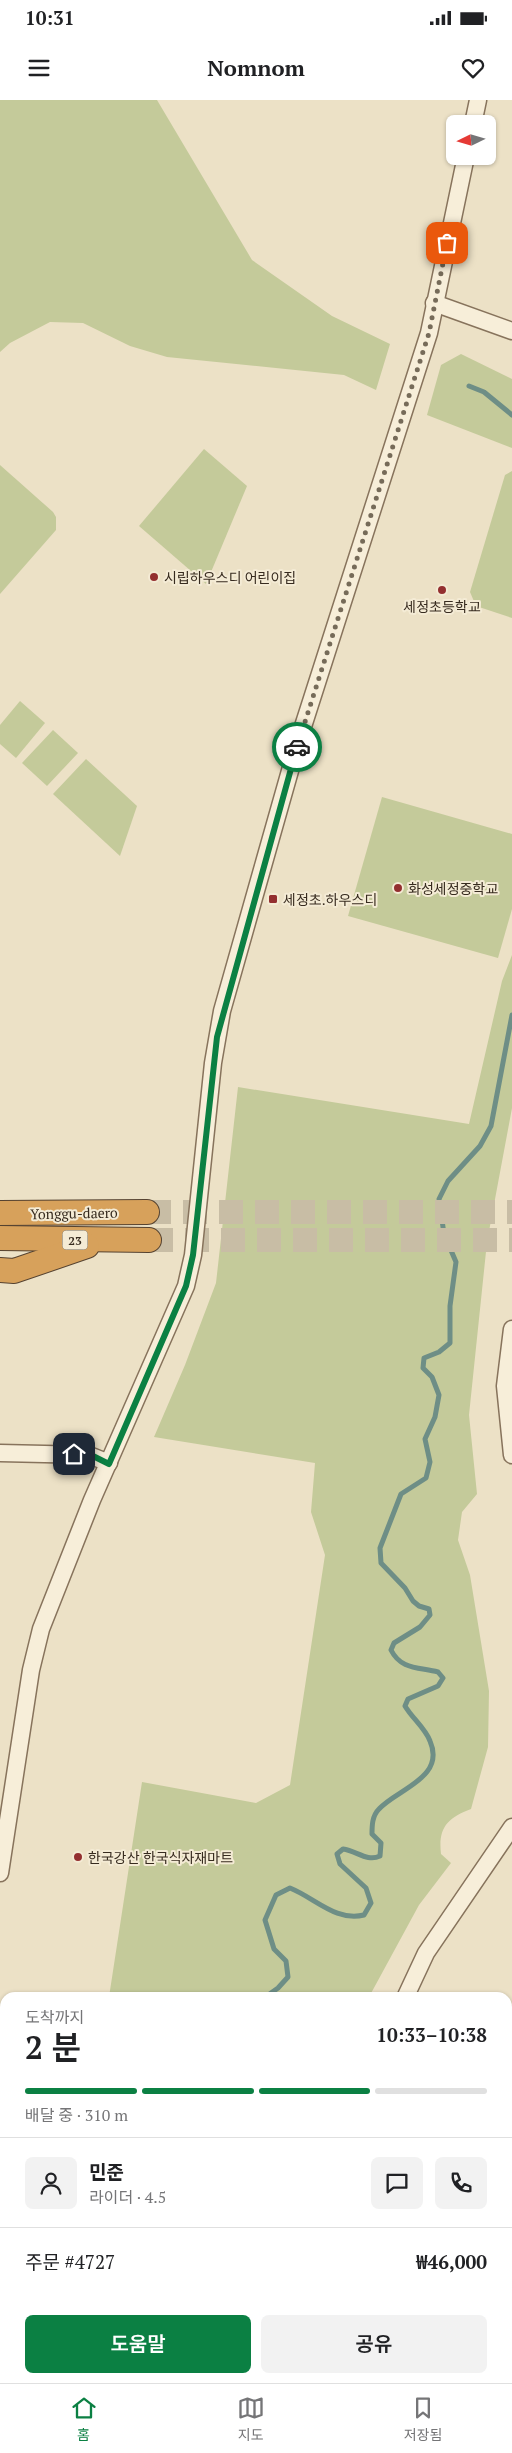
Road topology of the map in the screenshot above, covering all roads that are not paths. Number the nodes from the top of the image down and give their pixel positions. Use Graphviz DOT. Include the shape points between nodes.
graph roads {
  1 [pos="478,100"];
  2 [pos="475,115"];
  3 [pos="464,165"];
  4 [pos="434,303"];
  5 [pos="512,331"];
  6 [pos="0,1197"];
  7 [pos="108,1212"];
  8 [pos="147,1212"];
  9 [pos="0,1214"];
  10 [pos="0,1238"];
  11 [pos="103,1240"];
  12 [pos="149,1240"];
  13 [pos="0,1270"];
  14 [pos="512,1329"];
  15 [pos="0,1453"];
  16 [pos="512,1455"];
  17 [pos="109,1464"];
  18 [pos="6,1796"];
  19 [pos="512,1827"];
  20 [pos="0,1874"];
  21 [pos="408,1992"];
  1 -- 2 [label="street"];
  3 -- 4 [label="street"];
  4 -- 5 [label="street"];
  4 -- 17 [label="street" via="429,333 299,738 222,1011 213,1064 193,1255 186,1286"];
  6 -- 7 [label="highway" via="32,1198"];
  7 -- 8 [label="highway, Yonggu-daero / 23"];
  7 -- 9 [label="highway, Yonggu-daero / 23"];
  10 -- 11 [label="highway, Yonggu-daero / 23"];
  11 -- 12 [label="highway, Yonggu-daero / 23"];
  11 -- 13 [label="highway" via="14,1270"];
  14 -- 16 [label="street" via="505,1386"];
  15 -- 17 [label="street" via="89,1454"];
  17 -- 18 [label="street" via="41,1629"];
  18 -- 20 [label="street"];
  19 -- 21 [label="street" via="426,1953"];
}
